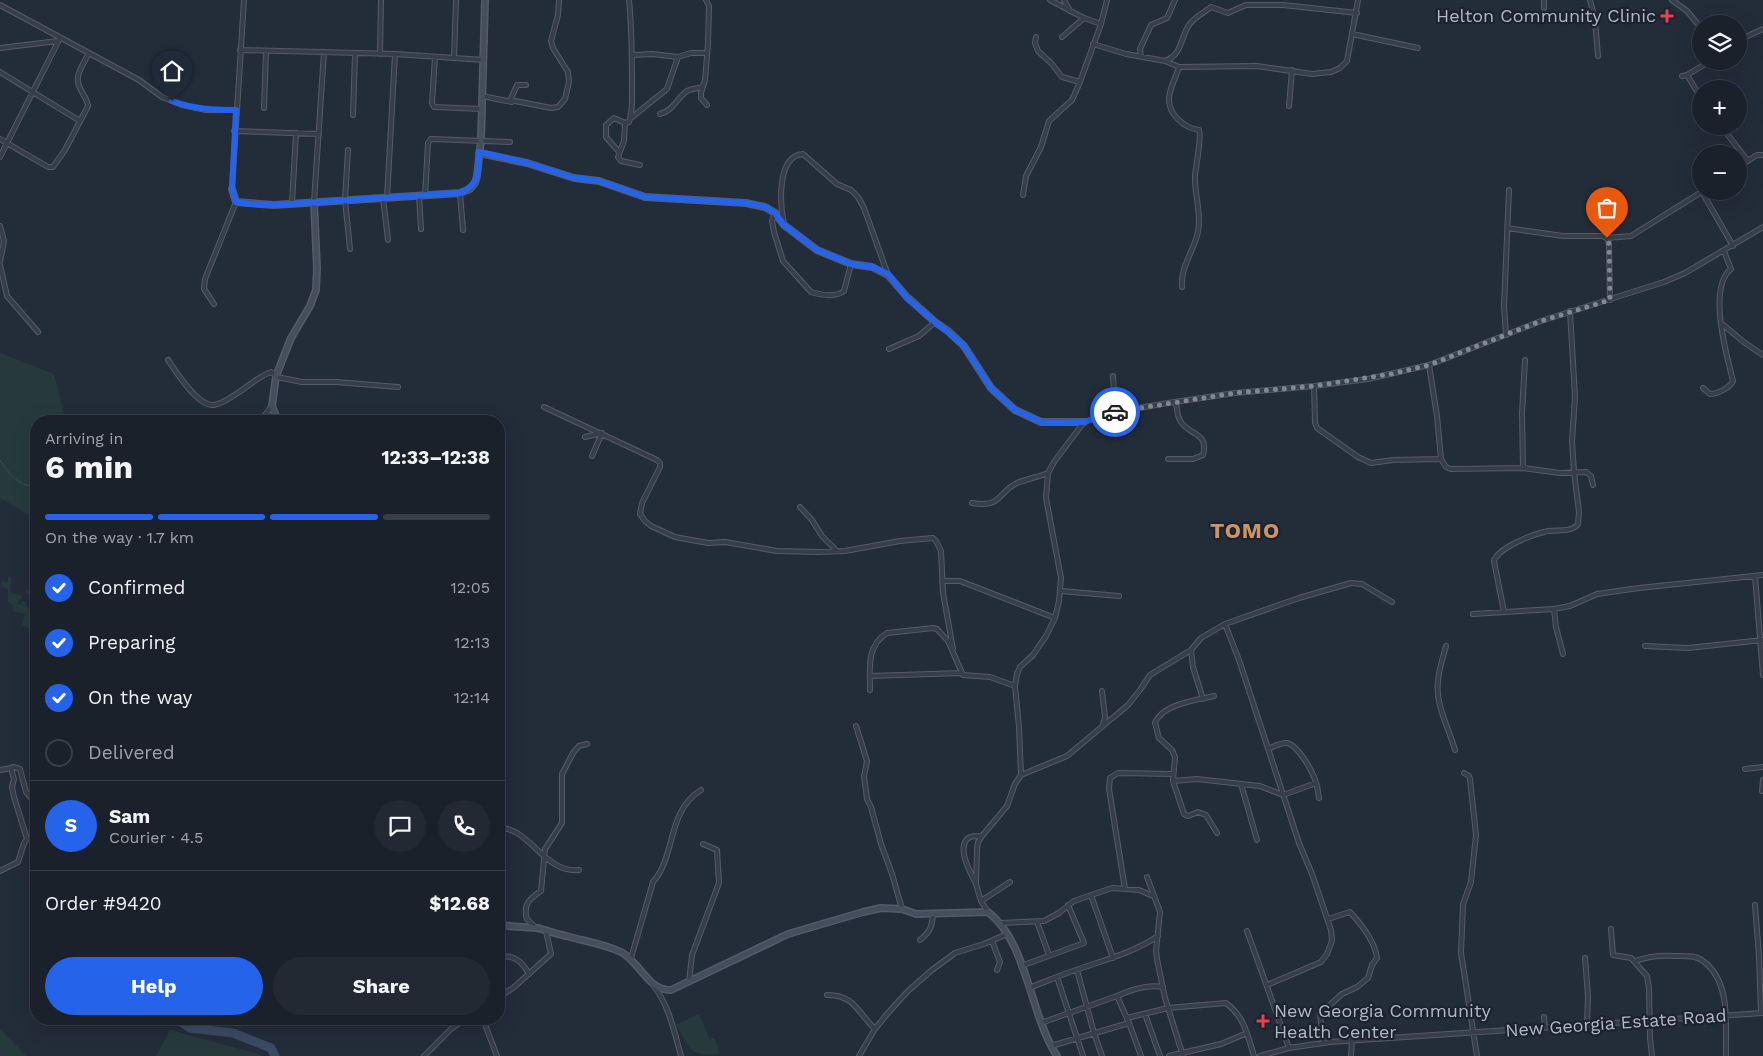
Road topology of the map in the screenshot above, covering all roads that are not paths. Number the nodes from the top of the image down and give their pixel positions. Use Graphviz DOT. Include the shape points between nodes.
graph roads {
  1 [pos="244,0"];
  2 [pos="381,0"];
  3 [pos="456,0"];
  4 [pos="485,0"];
  5 [pos="559,0"];
  6 [pos="629,0"];
  7 [pos="706,0"];
  8 [pos="1050,0"];
  9 [pos="1064,0"];
  10 [pos="1107,0"];
  11 [pos="1175,0"];
  12 [pos="1358,0"];
  13 [pos="1544,0"];
  14 [pos="1590,0"];
  15 [pos="1672,0"];
  16 [pos="0,5"];
  17 [pos="1544,8"];
  18 [pos="1070,11"];
  19 [pos="1357,13"];
  20 [pos="1692,16"];
  21 [pos="1084,18"];
  22 [pos="1101,24"];
  23 [pos="1763,29"];
  24 [pos="1352,34"];
  25 [pos="1747,35"];
  26 [pos="1036,37"];
  27 [pos="1062,37"];
  28 [pos="59,40"];
  29 [pos="1093,44"];
  30 [pos="0,48"];
  31 [pos="1418,48"];
  32 [pos="240,50"];
  33 [pos="266,51"];
  34 [pos="324,52"];
  35 [pos="88,53"];
  36 [pos="355,53"];
  37 [pos="707,53"];
  38 [pos="380,54"];
  39 [pos="396,54"];
  40 [pos="633,54"];
  41 [pos="1598,56"];
  42 [pos="435,57"];
  43 [pos="678,57"];
  44 [pos="1141,57"];
  45 [pos="454,58"];
  46 [pos="484,60"];
  47 [pos="1165,61"];
  48 [pos="1179,67"];
  49 [pos="1292,70"];
  50 [pos="1693,70"];
  51 [pos="0,72"];
  52 [pos="1080,82"];
  53 [pos="526,85"];
  54 [pos="1692,86"];
  55 [pos="703,87"];
  56 [pos="34,91"];
  57 [pos="482,96"];
  58 [pos="510,100"];
  59 [pos="516,103"];
  60 [pos="707,105"];
  61 [pos="1289,106"];
  62 [pos="264,108"];
  63 [pos="482,109"];
  64 [pos="236,110"];
  65 [pos="660,114"];
  66 [pos="353,115"];
  67 [pos="630,118"];
  68 [pos="80,121"];
  69 [pos="626,123"];
  70 [pos="234,131"];
  71 [pos="296,133"];
  72 [pos="319,134"];
  73 [pos="1729,135"];
  74 [pos="0,139"];
  75 [pos="481,140"];
  76 [pos="510,142"];
  77 [pos="8,143"];
  78 [pos="348,150"];
  79 [pos="479,152"];
  80 [pos="619,152"];
  81 [pos="1763,155"];
  82 [pos="0,157"];
  83 [pos="1748,161"];
  84 [pos="640,165"];
  85 [pos="232,189"];
  86 [pos="1510,190"];
  87 [pos="460,193"];
  88 [pos="1023,194"];
  89 [pos="419,196"];
  90 [pos="425,196"];
  91 [pos="385,198"];
  92 [pos="1692,198"];
  93 [pos="345,200"];
  94 [pos="1707,200"];
  95 [pos="236,202"];
  96 [pos="314,202"];
  97 [pos="292,204"];
  98 [pos="775,213"];
  99 [pos="784,225"];
  100 [pos="0,226"];
  101 [pos="1763,227"];
  102 [pos="1507,228"];
  103 [pos="422,229"];
  104 [pos="463,230"];
  105 [pos="1607,238"];
  106 [pos="388,240"];
  107 [pos="1733,246"];
  108 [pos="350,249"];
  109 [pos="1724,251"];
  110 [pos="0,263"];
  111 [pos="851,264"];
  112 [pos="888,274"];
  113 [pos="1182,287"];
  114 [pos="1610,300"];
  115 [pos="214,304"];
  116 [pos="1570,311"];
  117 [pos="935,322"];
  118 [pos="1721,323"];
  119 [pos="38,332"];
  120 [pos="1506,335"];
  121 [pos="889,349"];
  122 [pos="1763,355"];
  123 [pos="168,360"];
  124 [pos="1525,360"];
  125 [pos="1429,365"];
  126 [pos="276,376"];
  127 [pos="1113,376"];
  128 [pos="1314,386"];
  129 [pos="398,387"];
  130 [pos="1703,388"];
  131 [pos="1176,403"];
  132 [pos="272,406"];
  133 [pos="544,407"];
  134 [pos="1115,412"];
  135 [pos="265,415"];
  136 [pos="276,415"];
  137 [pos="1084,422"];
  138 [pos="602,433"];
  139 [pos="585,437"];
  140 [pos="592,456"];
  141 [pos="1168,459"];
  142 [pos="1441,459"];
  143 [pos="1523,468"];
  144 [pos="1574,472"];
  145 [pos="1048,473"];
  146 [pos="1593,485"];
  147 [pos="972,503"];
  148 [pos="800,507"];
  149 [pos="837,551"];
  150 [pos="1763,575"];
  151 [pos="1755,576"];
  152 [pos="942,581"];
  153 [pos="1061,591"];
  154 [pos="1119,596"];
  155 [pos="1392,602"];
  156 [pos="1554,609"];
  157 [pos="1504,612"];
  158 [pos="1473,614"];
  159 [pos="1055,618"];
  160 [pos="1225,624"];
  161 [pos="1762,640"];
  162 [pos="1446,646"];
  163 [pos="1645,646"];
  164 [pos="953,649"];
  165 [pos="1191,650"];
  166 [pos="1563,654"];
  167 [pos="961,673"];
  168 [pos="1763,675"];
  169 [pos="870,676"];
  170 [pos="1015,686"];
  171 [pos="870,690"];
  172 [pos="1102,691"];
  173 [pos="1214,696"];
  174 [pos="1203,699"];
  175 [pos="1103,724"];
  176 [pos="856,726"];
  177 [pos="586,744"];
  178 [pos="1268,749"];
  179 [pos="1455,750"];
  180 [pos="1763,767"];
  181 [pos="11,768"];
  182 [pos="1745,769"];
  183 [pos="0,770"];
  184 [pos="1464,772"];
  185 [pos="1173,774"];
  186 [pos="1021,775"];
  187 [pos="1763,780"];
  188 [pos="1173,781"];
  189 [pos="1316,783"];
  190 [pos="1241,784"];
  191 [pos="701,790"];
  192 [pos="1762,791"];
  193 [pos="1283,795"];
  194 [pos="30,797"];
  195 [pos="1319,798"];
  196 [pos="505,829"];
  197 [pos="1217,833"];
  198 [pos="982,836"];
  199 [pos="1257,840"];
  200 [pos="703,844"];
  201 [pos="544,855"];
  202 [pos="579,870"];
  203 [pos="0,871"];
  204 [pos="1146,877"];
  205 [pos="1010,882"];
  206 [pos="976,884"];
  207 [pos="1124,889"];
  208 [pos="1091,895"];
  209 [pos="1153,896"];
  210 [pos="982,900"];
  211 [pos="1068,905"];
  212 [pos="1755,905"];
  213 [pos="902,909"];
  214 [pos="988,912"];
  215 [pos="933,914"];
  216 [pos="1328,919"];
  217 [pos="1037,922"];
  218 [pos="999,924"];
  219 [pos="505,925"];
  220 [pos="536,928"];
  221 [pos="1610,929"];
  222 [pos="546,931"];
  223 [pos="1247,931"];
  224 [pos="1007,934"];
  225 [pos="1158,936"];
  226 [pos="920,940"];
  227 [pos="992,941"];
  228 [pos="505,956"];
  229 [pos="1049,956"];
  230 [pos="631,958"];
  231 [pos="1113,958"];
  232 [pos="1585,958"];
  233 [pos="1634,961"];
  234 [pos="1021,966"];
  235 [pos="997,970"];
  236 [pos="1077,970"];
  237 [pos="529,974"];
  238 [pos="1057,977"];
  239 [pos="689,982"];
  240 [pos="651,983"];
  241 [pos="1267,985"];
  242 [pos="1163,987"];
  243 [pos="1029,988"];
  244 [pos="505,993"];
  245 [pos="827,995"];
  246 [pos="1117,996"];
  247 [pos="1087,1007"];
  248 [pos="1168,1008"];
  249 [pos="1069,1012"];
  250 [pos="1762,1013"];
  251 [pos="1145,1014"];
  252 [pos="1726,1016"];
  253 [pos="1544,1017"];
  254 [pos="1650,1020"];
  255 [pos="1128,1021"];
  256 [pos="1040,1023"];
  257 [pos="1588,1024"];
  258 [pos="457,1025"];
  259 [pos="485,1025"];
  260 [pos="1545,1027"];
  261 [pos="875,1030"];
  262 [pos="1094,1033"];
  263 [pos="1247,1033"];
  264 [pos="1473,1033"];
  265 [pos="1077,1038"];
  266 [pos="1352,1040"];
  267 [pos="1322,1043"];
  268 [pos="1051,1046"];
  269 [pos="1289,1048"];
  270 [pos="1182,1054"];
  271 [pos="424,1056"];
  272 [pos="497,1056"];
  273 [pos="681,1056"];
  274 [pos="860,1056"];
  275 [pos="1057,1056"];
  276 [pos="1083,1056"];
  277 [pos="1102,1056"];
  278 [pos="1140,1056"];
  279 [pos="1160,1056"];
  280 [pos="1169,1056"];
  281 [pos="1254,1056"];
  282 [pos="1260,1056"];
  283 [pos="1351,1056"];
  284 [pos="1477,1056"];
  285 [pos="1652,1056"];
  286 [pos="1726,1056"];
  1 -- 32 [label="street"];
  2 -- 38 [label="street"];
  3 -- 45 [label="street"];
  4 -- 46 [label="street"];
  5 -- 58 [label="street" via="551,41 568,72 565,99 558,107 550,108"];
  6 -- 40 [label="street"];
  7 -- 37 [label="street" via="709,6"];
  8 -- 18 [label="street"];
  9 -- 18 [label="street"];
  10 -- 22 [label="street"];
  11 -- 44 [label="street" via="1167,18 1151,25 1140,49"];
  12 -- 19 [label="street"];
  13 -- 17 [label="street"];
  14 -- 41 [label="street"];
  15 -- 20 [label="street"];
  16 -- 28 [label="street"];
  18 -- 21 [label="street"];
  19 -- 24 [label="street"];
  19 -- 47 [label="street" via="1283,4 1246,5 1228,13 1211,7 1189,24 1178,52"];
  21 -- 22 [label="street"];
  21 -- 27 [label="street"];
  22 -- 29 [label="street"];
  23 -- 25 [label="street"];
  24 -- 31 [label="street"];
  24 -- 49 [label="street" via="1347,61 1340,68 1312,74"];
  26 -- 52 [label="street" via="1038,51 1062,77"];
  28 -- 30 [label="street"];
  28 -- 35 [label="street"];
  28 -- 56 [label="street"];
  29 -- 44 [label="street"];
  29 -- 52 [label="street"];
  32 -- 33 [label="street"];
  32 -- 64 [label="street"];
  33 -- 34 [label="street"];
  33 -- 62 [label="street"];
  34 -- 36 [label="street"];
  34 -- 72 [label="street"];
  35 -- 64 [label="street" via="162,97 182,105 206,110"];
  35 -- 68 [label="street" via="77,81 88,100"];
  36 -- 38 [label="street"];
  36 -- 66 [label="street"];
  37 -- 43 [label="street"];
  37 -- 55 [label="street"];
  38 -- 39 [label="street"];
  39 -- 42 [label="street"];
  39 -- 91 [label="street"];
  40 -- 43 [label="street"];
  40 -- 67 [label="street"];
  42 -- 45 [label="street"];
  42 -- 63 [label="street" via="434,107"];
  43 -- 67 [label="street" via="666,89"];
  44 -- 47 [label="street"];
  45 -- 46 [label="street"];
  46 -- 57 [label="street"];
  47 -- 48 [label="street"];
  48 -- 49 [label="street" via="1257,66"];
  48 -- 113 [label="street" via="1169,100 1181,123 1200,134 1195,176 1198,230 1183,273"];
  49 -- 61 [label="street"];
  50 -- 54 [label="street" via="1684,75"];
  51 -- 56 [label="street"];
  52 -- 88 [label="street" via="1072,100 1049,121 1041,147 1026,176"];
  53 -- 58 [label="street" via="517,85"];
  55 -- 60 [label="street" via="701,98"];
  55 -- 65 [label="street" via="686,92 667,112"];
  56 -- 68 [label="street"];
  56 -- 77 [label="street"];
  57 -- 58 [label="street"];
  57 -- 63 [label="street"];
  58 -- 59 [label="street"];
  63 -- 75 [label="street"];
  64 -- 70 [label="street"];
  67 -- 69 [label="street"];
  68 -- 77 [label="street" via="53,167"];
  69 -- 80 [label="street"];
  69 -- 80 [label="street" via="614,118 606,125 606,137"];
  70 -- 71 [label="street"];
  70 -- 85 [label="street"];
  71 -- 72 [label="street"];
  71 -- 97 [label="street"];
  72 -- 96 [label="street"];
  73 -- 83 [label="street"];
  74 -- 77 [label="street"];
  75 -- 76 [label="street"];
  75 -- 79 [label="street"];
  75 -- 90 [label="street" via="429,141"];
  77 -- 82 [label="street"];
  78 -- 93 [label="street"];
  79 -- 87 [label="street" via="475,183"];
  79 -- 98 [label="street" via="574,178 599,181 645,197 746,203"];
  80 -- 84 [label="street" via="620,161"];
  81 -- 83 [label="street"];
  85 -- 95 [label="street"];
  86 -- 102 [label="street"];
  87 -- 90 [label="street"];
  87 -- 104 [label="street"];
  89 -- 90 [label="street"];
  89 -- 91 [label="street"];
  89 -- 103 [label="street"];
  91 -- 93 [label="street"];
  91 -- 106 [label="street"];
  92 -- 105 [label="street" via="1631,236"];
  93 -- 96 [label="street"];
  93 -- 108 [label="street"];
  94 -- 107 [label="street"];
  95 -- 97 [label="street"];
  95 -- 115 [label="street" via="205,279 204,289"];
  96 -- 97 [label="street"];
  96 -- 126 [label="street" via="316,290"];
  98 -- 99 [label="street"];
  98 -- 111 [label="street" via="772,221 774,232 784,262 811,292 840,294 844,291"];
  99 -- 111 [label="street" via="817,250"];
  99 -- 112 [label="street" via="780,190 790,159 803,154 837,184 858,197"];
  100 -- 110 [label="street" via="4,241"];
  101 -- 107 [label="street"];
  102 -- 105 [label="street"];
  102 -- 120 [label="street"];
  105 -- 114 [label="street"];
  107 -- 109 [label="street"];
  109 -- 114 [label="street" via="1685,273"];
  109 -- 118 [label="street" via="1731,269 1724,276 1720,299"];
  110 -- 119 [label="street" via="7,296"];
  111 -- 112 [label="street" via="872,267"];
  112 -- 117 [label="street" via="907,298"];
  114 -- 116 [label="street"];
  116 -- 120 [label="street"];
  116 -- 144 [label="street" via="1575,397"];
  117 -- 121 [label="street" via="920,336"];
  117 -- 137 [label="street" via="964,346 991,388 1015,410 1041,422"];
  118 -- 122 [label="street"];
  118 -- 130 [label="street" via="1734,381 1714,394"];
  120 -- 125 [label="street"];
  123 -- 126 [label="street" via="197,398 214,405 268,373"];
  124 -- 143 [label="street"];
  125 -- 128 [label="street" via="1368,379"];
  125 -- 142 [label="street"];
  126 -- 129 [label="street" via="302,382"];
  126 -- 132 [label="street"];
  127 -- 134 [label="street"];
  128 -- 131 [label="street" via="1235,393"];
  128 -- 142 [label="street" via="1317,428 1358,457 1371,463"];
  131 -- 134 [label="street"];
  131 -- 141 [label="street" via="1181,422 1197,434 1205,448 1203,455 1193,459"];
  132 -- 135 [label="street"];
  132 -- 136 [label="street"];
  133 -- 138 [label="street"];
  134 -- 137 [label="street"];
  137 -- 145 [label="street"];
  138 -- 139 [label="street"];
  138 -- 140 [label="street"];
  138 -- 149 [label="street" via="660,463 640,509 644,521 658,530 708,543 724,542 777,551"];
  142 -- 143 [label="street" via="1446,468 1451,469"];
  143 -- 144 [label="street"];
  144 -- 146 [label="street" via="1589,473"];
  144 -- 157 [label="street" via="1579,512 1576,528 1532,535 1496,557 1494,561"];
  145 -- 147 [label="street" via="1016,484 994,503"];
  145 -- 153 [label="street" via="1046,498 1059,561"];
  148 -- 149 [label="street"];
  149 -- 152 [label="street" via="933,538 941,552"];
  150 -- 151 [label="street"];
  151 -- 156 [label="street" via="1597,594"];
  151 -- 161 [label="street"];
  152 -- 159 [label="street" via="960,582"];
  152 -- 164 [label="street"];
  153 -- 154 [label="street"];
  153 -- 159 [label="street"];
  155 -- 160 [label="street" via="1362,584 1351,583"];
  156 -- 157 [label="street"];
  156 -- 166 [label="street"];
  157 -- 158 [label="street"];
  159 -- 170 [label="street" via="1038,649 1020,667"];
  160 -- 165 [label="street" via="1201,638"];
  160 -- 178 [label="street"];
  161 -- 163 [label="street" via="1688,648"];
  161 -- 168 [label="street"];
  162 -- 179 [label="street" via="1438,682 1445,723"];
  164 -- 167 [label="street"];
  164 -- 169 [label="street" via="943,634 933,628 887,633 878,640 870,655"];
  165 -- 174 [label="street"];
  165 -- 175 [label="street" via="1150,675 1128,705"];
  167 -- 169 [label="street"];
  167 -- 170 [label="street" via="990,677"];
  169 -- 171 [label="street"];
  170 -- 186 [label="street"];
  172 -- 175 [label="street"];
  173 -- 174 [label="street"];
  174 -- 185 [label="street" via="1166,710 1155,723 1159,738 1175,757"];
  175 -- 186 [label="street" via="1067,756"];
  176 -- 213 [label="street" via="868,761 864,776 867,799"];
  177 -- 201 [label="street" via="573,753 562,774 562,823 547,844"];
  178 -- 189 [label="street" via="1284,743 1293,746"];
  178 -- 193 [label="street"];
  180 -- 182 [label="street"];
  181 -- 183 [label="street"];
  181 -- 194 [label="street" via="20,768"];
  181 -- 203 [label="street" via="14,797 27,839 18,862"];
  184 -- 264 [label="street" via="1470,779 1476,835 1471,882 1463,904 1461,953"];
  185 -- 188 [label="street"];
  185 -- 207 [label="street" via="1118,773 1110,778"];
  186 -- 198 [label="street" via="1007,806"];
  187 -- 192 [label="street"];
  188 -- 190 [label="street" via="1197,779"];
  188 -- 197 [label="street" via="1184,814 1188,816 1198,812 1206,815"];
  189 -- 193 [label="street"];
  189 -- 195 [label="street"];
  190 -- 193 [label="street" via="1260,786"];
  190 -- 199 [label="street"];
  191 -- 230 [label="street" via="687,801 680,812 660,872 653,882"];
  193 -- 216 [label="street"];
  196 -- 201 [label="street" via="516,832"];
  198 -- 206 [label="street" via="977,849"];
  198 -- 206 [label="street" via="965,841 965,862"];
  200 -- 239 [label="street" via="717,850 719,883 692,955"];
  201 -- 202 [label="street" via="557,867"];
  201 -- 220 [label="street" via="542,891 529,900 525,911"];
  204 -- 209 [label="street"];
  205 -- 210 [label="street"];
  206 -- 210 [label="street"];
  207 -- 208 [label="street" via="1112,888"];
  207 -- 209 [label="street" via="1139,890"];
  208 -- 211 [label="street"];
  208 -- 231 [label="street"];
  209 -- 225 [label="street" via="1160,912"];
  210 -- 214 [label="street"];
  211 -- 217 [label="street" via="1051,918"];
  211 -- 229 [label="street" via="1084,943"];
  212 -- 250 [label="street"];
  213 -- 215 [label="street" via="916,914"];
  213 -- 239 [label="street" via="882,908 863,912 788,934"];
  214 -- 215 [label="street"];
  214 -- 218 [label="street"];
  215 -- 226 [label="street" via="932,927"];
  216 -- 241 [label="street" via="1332,941 1321,962"];
  216 -- 267 [label="street" via="1350,912 1373,945 1377,958 1368,978 1342,994 1320,1014"];
  217 -- 218 [label="street"];
  217 -- 229 [label="street"];
  218 -- 224 [label="street"];
  219 -- 220 [label="street"];
  220 -- 222 [label="street"];
  221 -- 233 [label="street" via="1613,955"];
  222 -- 230 [label="street" via="603,945"];
  222 -- 237 [label="street" via="551,954"];
  223 -- 241 [label="street"];
  224 -- 227 [label="street"];
  224 -- 234 [label="street"];
  225 -- 231 [label="street"];
  225 -- 242 [label="street" via="1156,951"];
  227 -- 235 [label="street" via="1000,962"];
  227 -- 261 [label="street" via="950,956 908,991"];
  228 -- 237 [label="street" via="515,957"];
  229 -- 234 [label="street"];
  230 -- 240 [label="street"];
  231 -- 236 [label="street"];
  232 -- 257 [label="street"];
  233 -- 252 [label="street" via="1672,956 1693,956 1703,960 1718,980"];
  233 -- 254 [label="street" via="1649,982"];
  234 -- 243 [label="street"];
  236 -- 238 [label="street"];
  236 -- 247 [label="street"];
  237 -- 244 [label="street"];
  238 -- 243 [label="street"];
  238 -- 249 [label="street"];
  239 -- 240 [label="street" via="671,990"];
  240 -- 273 [label="street" via="668,1010"];
  241 -- 269 [label="street"];
  242 -- 246 [label="street" via="1146,987"];
  242 -- 248 [label="street"];
  243 -- 256 [label="street"];
  245 -- 261 [label="street" via="849,1000"];
  246 -- 247 [label="street"];
  246 -- 255 [label="street"];
  247 -- 249 [label="street"];
  247 -- 262 [label="street"];
  248 -- 251 [label="street"];
  248 -- 263 [label="street" via="1226,1003 1238,1014"];
  248 -- 270 [label="street"];
  249 -- 256 [label="street"];
  249 -- 265 [label="street"];
  250 -- 252 [label="street, New Georgia Estate Road"];
  251 -- 255 [label="street"];
  251 -- 279 [label="street"];
  252 -- 254 [label="street, New Georgia Estate Road"];
  252 -- 286 [label="street"];
  253 -- 260 [label="street"];
  254 -- 257 [label="street, New Georgia Estate Road"];
  254 -- 285 [label="street"];
  255 -- 262 [label="street"];
  255 -- 278 [label="street"];
  256 -- 268 [label="street"];
  257 -- 260 [label="street, New Georgia Estate Road"];
  258 -- 271 [label="street"];
  259 -- 272 [label="street"];
  260 -- 264 [label="street, New Georgia Estate Road"];
  261 -- 274 [label="street"];
  262 -- 265 [label="street"];
  262 -- 277 [label="street"];
  263 -- 270 [label="street"];
  263 -- 281 [label="street"];
  264 -- 266 [label="street, New Georgia Estate Road"];
  264 -- 284 [label="street"];
  265 -- 268 [label="street"];
  265 -- 276 [label="street"];
  266 -- 267 [label="street, New Georgia Estate Road"];
  266 -- 283 [label="street"];
  267 -- 269 [label="street, New Georgia Estate Road"];
  268 -- 275 [label="street"];
  269 -- 282 [label="street, New Georgia Estate Road"];
  270 -- 280 [label="street"];
}
